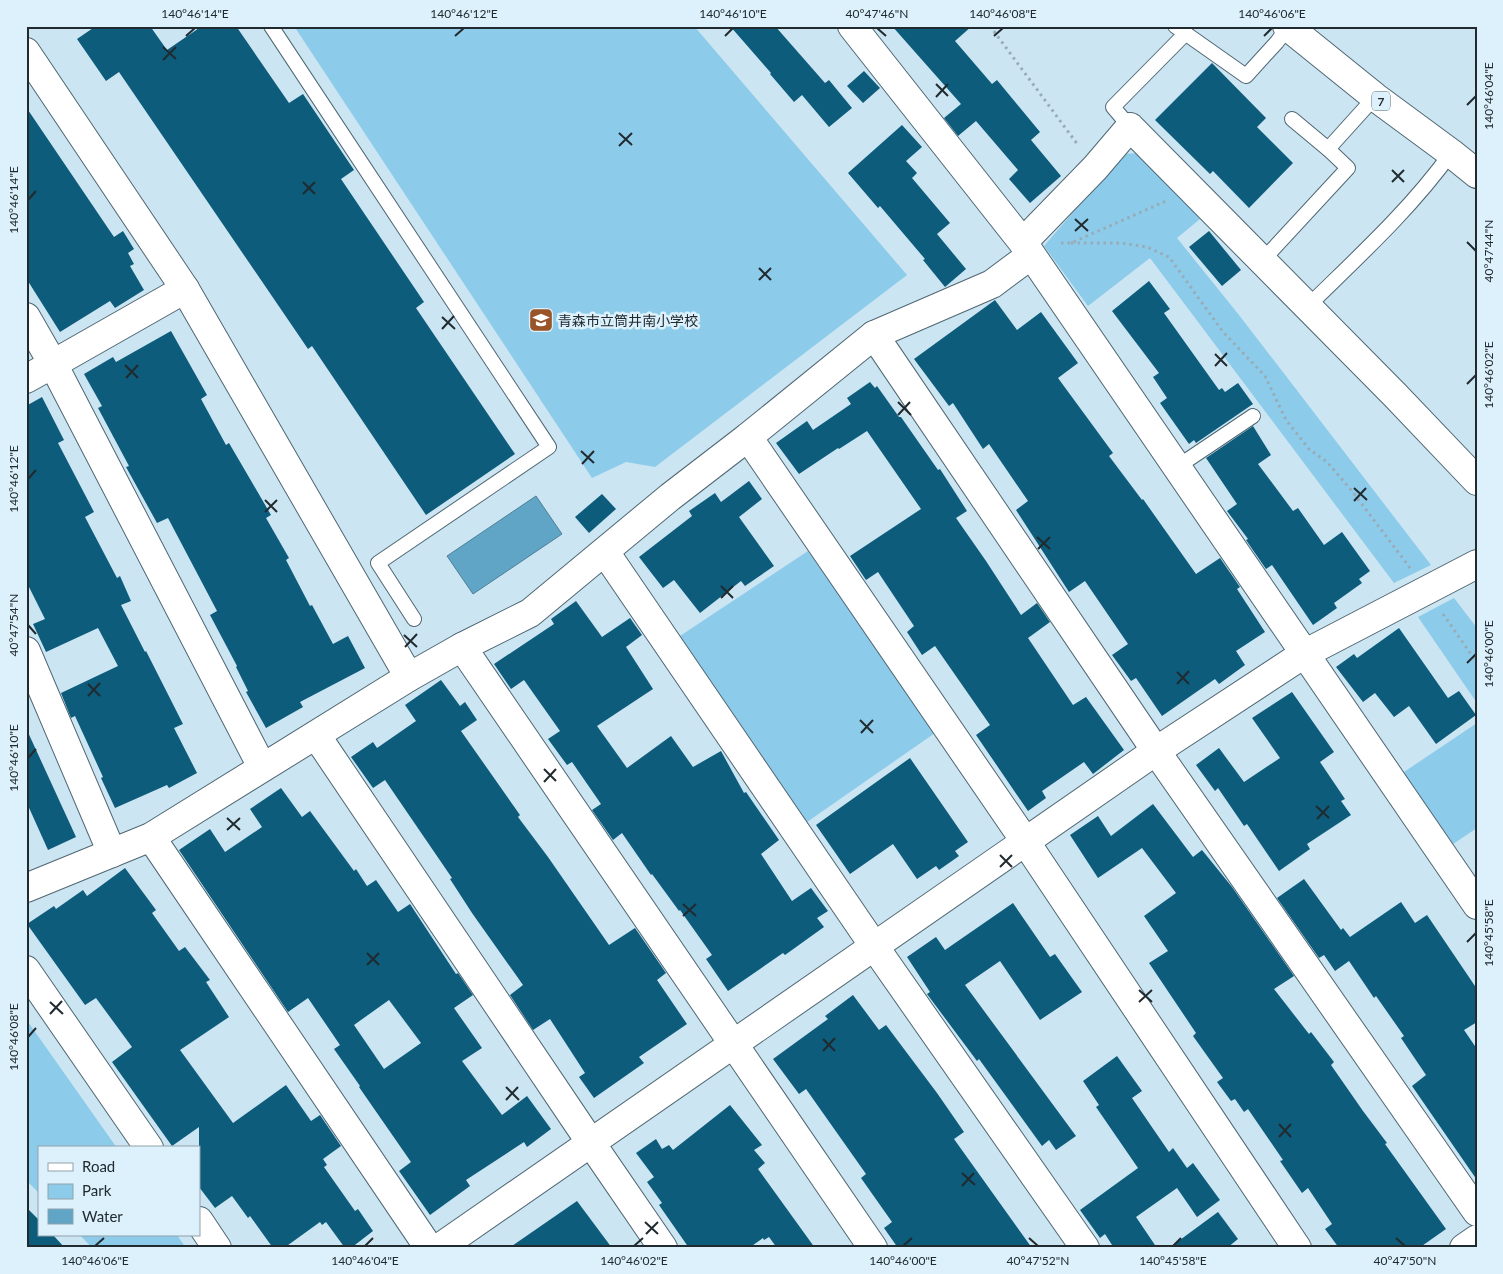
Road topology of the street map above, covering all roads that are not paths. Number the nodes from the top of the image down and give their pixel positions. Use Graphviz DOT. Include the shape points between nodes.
graph roads {
  1 [pos="271,26"];
  2 [pos="852,26"];
  3 [pos="1287,27"];
  4 [pos="1180,30"];
  5 [pos="26,52"];
  6 [pos="1375,97"];
  7 [pos="1292,119"];
  8 [pos="1130,127"];
  9 [pos="1328,150"];
  10 [pos="1451,153"];
  11 [pos="1477,174"];
  12 [pos="1028,245"];
  13 [pos="1262,260"];
  14 [pos="185,289"];
  15 [pos="1307,307"];
  16 [pos="26,317"];
  17 [pos="874,336"];
  18 [pos="53,364"];
  19 [pos="26,379"];
  20 [pos="1253,416"];
  21 [pos="748,437"];
  22 [pos="1176,467"];
  23 [pos="1477,481"];
  24 [pos="605,552"];
  25 [pos="1477,564"];
  26 [pos="414,620"];
  27 [pos="462,647"];
  28 [pos="26,651"];
  29 [pos="1304,654"];
  30 [pos="409,677"];
  31 [pos="316,735"];
  32 [pos="1156,751"];
  33 [pos="262,767"];
  34 [pos="151,837"];
  35 [pos="1025,841"];
  36 [pos="112,853"];
  37 [pos="26,888"];
  38 [pos="1477,905"];
  39 [pos="874,946"];
  40 [pos="27,973"];
  41 [pos="733,1044"];
  42 [pos="591,1143"];
  43 [pos="147,1146"];
  44 [pos="1477,1212"];
  45 [pos="200,1222"];
  46 [pos="1477,1239"];
  47 [pos="443,1246"];
  48 [pos="217,1248"];
  49 [pos="663,1248"];
  50 [pos="873,1248"];
  51 [pos="1084,1248"];
  52 [pos="1297,1248"];
  53 [pos="1464,1248"];
  1 -- 26 [label="lane" via="549,447 378,564"];
  2 -- 12 [label="main road"];
  3 -- 4 [label="lane" via="1246,76"];
  3 -- 6 [label="main road, 7"];
  4 -- 8 [label="lane" via="1113,108"];
  5 -- 14 [label="main road"];
  6 -- 9 [label="lane"];
  6 -- 10 [label="main road, 7"];
  7 -- 9 [label="lane"];
  8 -- 12 [label="main road"];
  8 -- 13 [label="main road"];
  9 -- 13 [label="lane" via="1348,168"];
  10 -- 11 [label="main road, 7"];
  10 -- 15 [label="lane" via="1401,215"];
  12 -- 17 [label="main road" via="992,284"];
  12 -- 22 [label="main road"];
  13 -- 15 [label="main road"];
  14 -- 18 [label="main road"];
  14 -- 30 [label="main road"];
  15 -- 23 [label="main road"];
  16 -- 18 [label="main road"];
  17 -- 21 [label="main road"];
  17 -- 32 [label="main road"];
  18 -- 19 [label="main road"];
  18 -- 33 [label="main road"];
  20 -- 22 [label="lane"];
  21 -- 24 [label="main road"];
  21 -- 35 [label="main road"];
  22 -- 29 [label="main road"];
  24 -- 27 [label="main road" via="530,613"];
  24 -- 39 [label="main road"];
  25 -- 29 [label="main road"];
  27 -- 30 [label="main road"];
  27 -- 41 [label="main road"];
  28 -- 36 [label="main road"];
  29 -- 32 [label="main road"];
  29 -- 38 [label="main road"];
  30 -- 31 [label="main road"];
  31 -- 33 [label="main road"];
  31 -- 42 [label="main road"];
  32 -- 35 [label="main road"];
  32 -- 44 [label="main road"];
  33 -- 34 [label="main road"];
  34 -- 36 [label="main road"];
  34 -- 47 [label="main road"];
  35 -- 39 [label="main road"];
  35 -- 52 [label="main road"];
  36 -- 37 [label="main road"];
  39 -- 41 [label="main road"];
  39 -- 51 [label="main road"];
  40 -- 43 [label="main road"];
  41 -- 42 [label="main road"];
  41 -- 50 [label="main road"];
  42 -- 47 [label="main road"];
  42 -- 49 [label="main road"];
  45 -- 48 [label="main road"];
  46 -- 53 [label="main road"];
}
